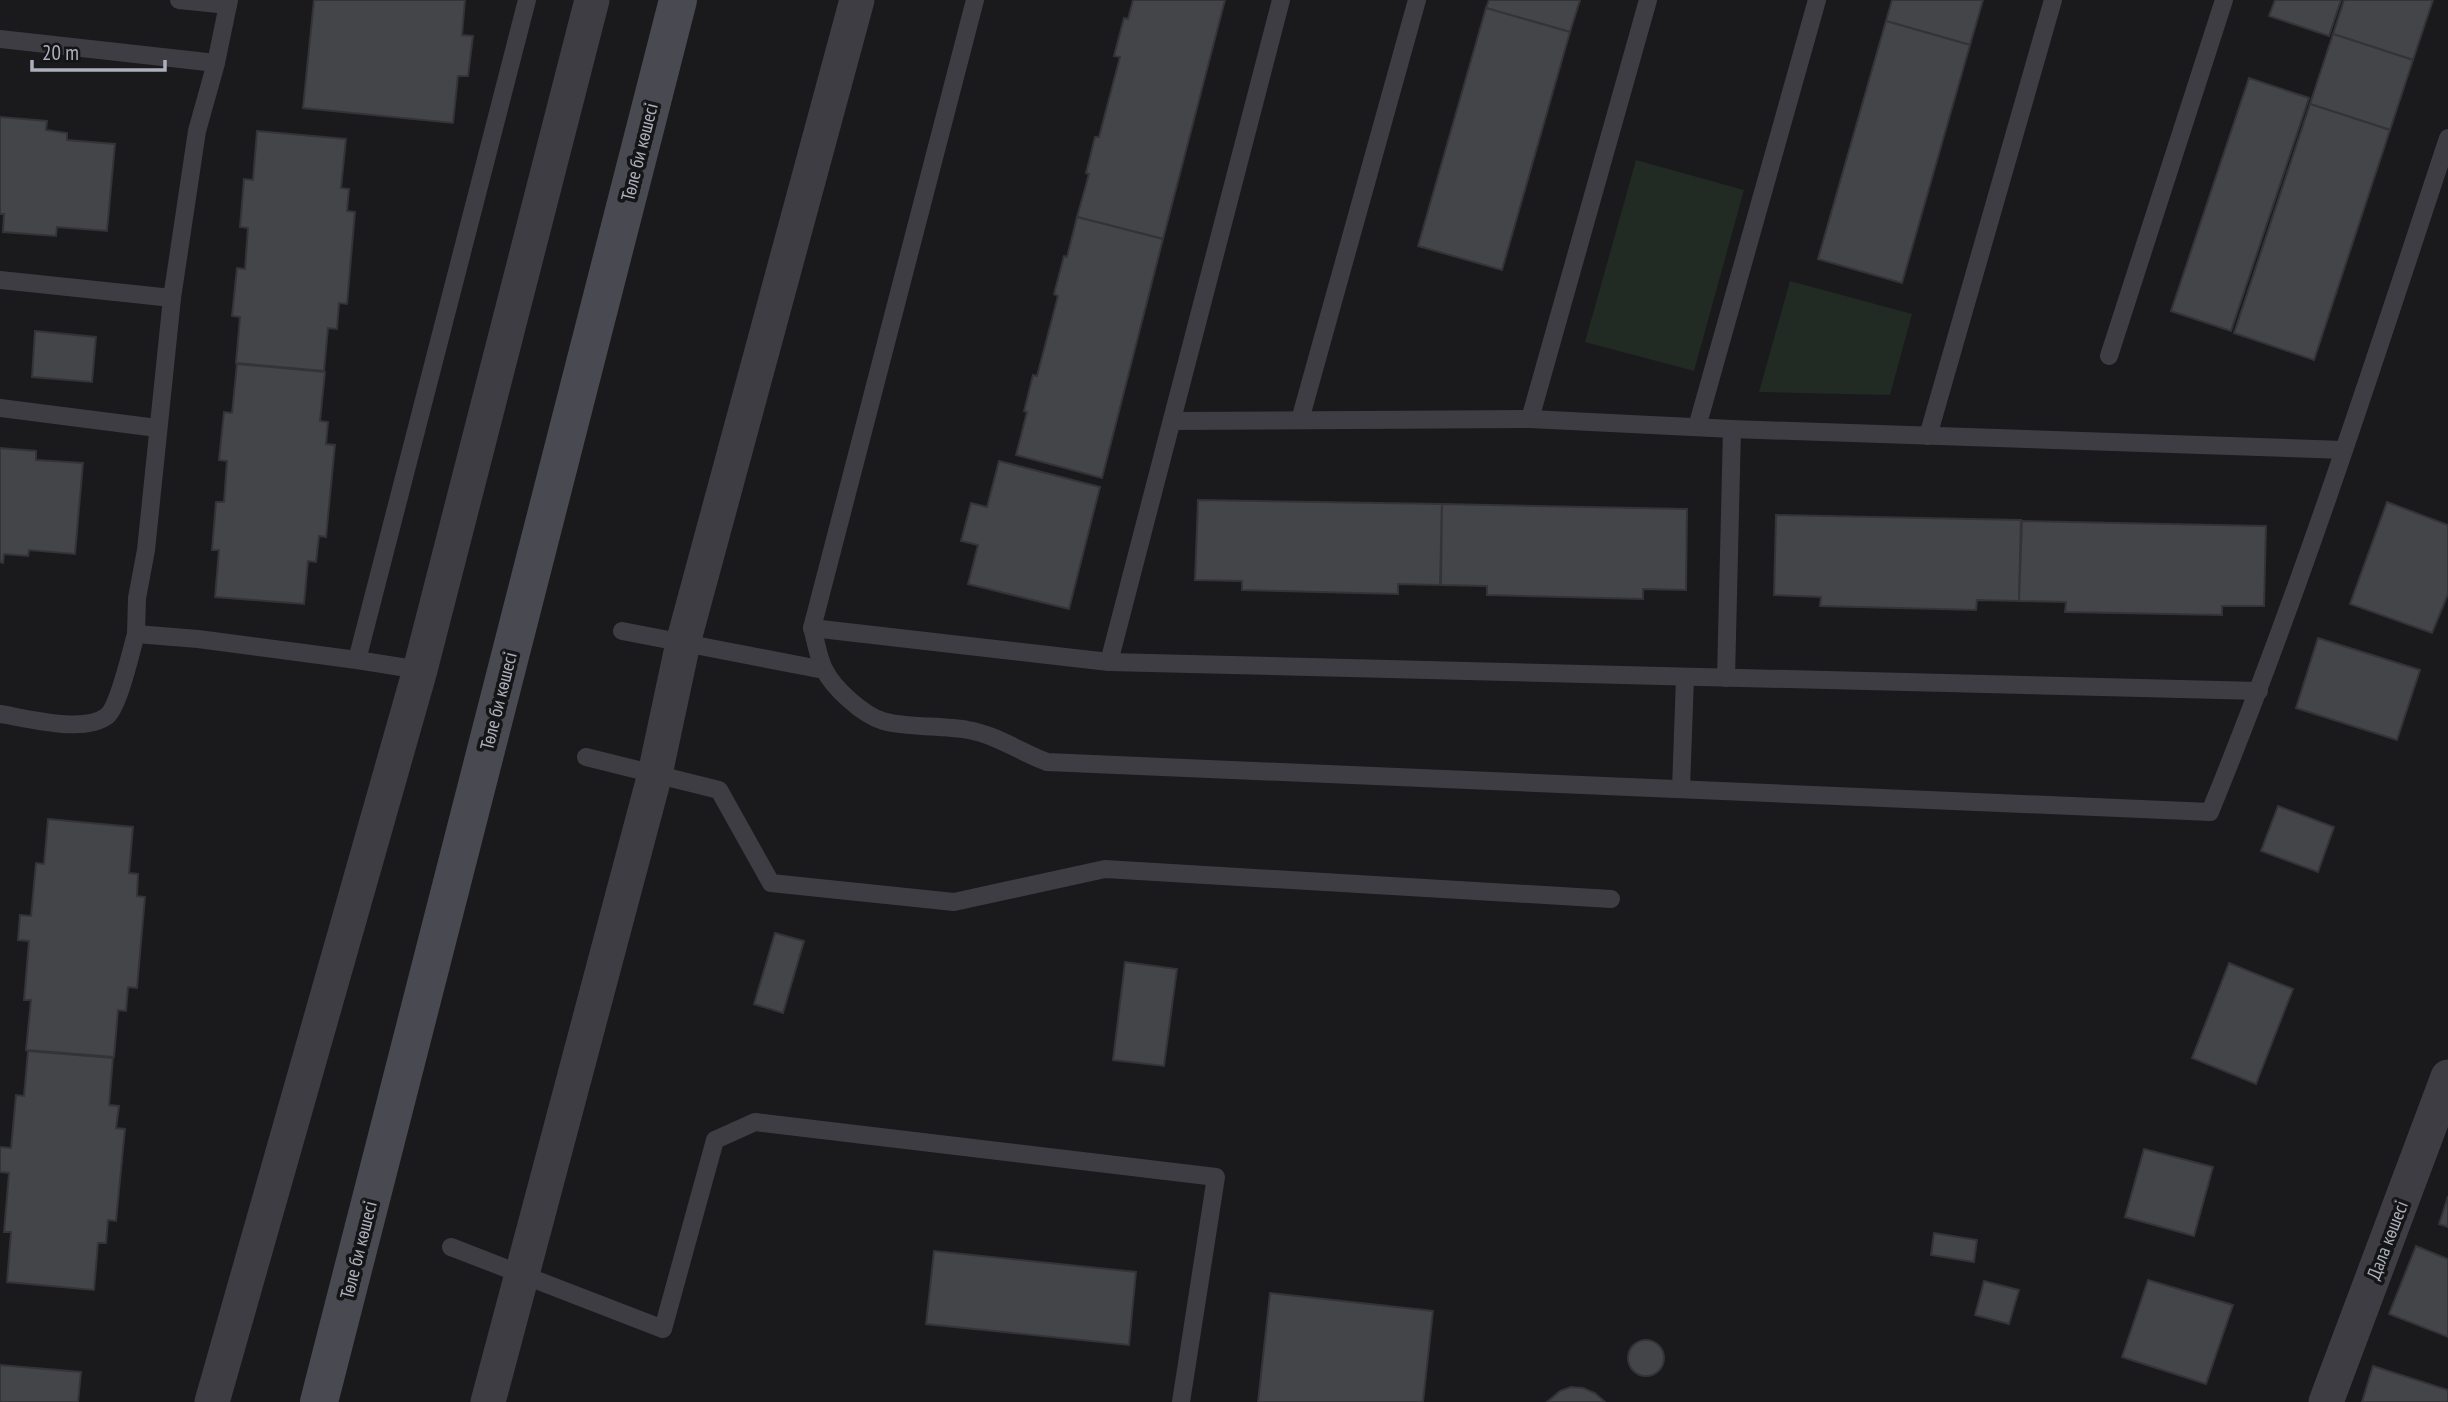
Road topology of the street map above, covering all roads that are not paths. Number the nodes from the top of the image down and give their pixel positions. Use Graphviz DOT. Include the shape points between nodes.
graph roads {
  1 [pos="179,0"];
  2 [pos="527,0"];
  3 [pos="593,0"];
  4 [pos="678,0"];
  5 [pos="857,0"];
  6 [pos="975,0"];
  7 [pos="1281,0"];
  8 [pos="1417,0"];
  9 [pos="1648,0"];
  10 [pos="1817,0"];
  11 [pos="2053,0"];
  12 [pos="2224,0"];
  13 [pos="229,2"];
  14 [pos="0,39"];
  15 [pos="216,63"];
  16 [pos="2448,138"];
  17 [pos="0,282"];
  18 [pos="172,298"];
  19 [pos="2109,356"];
  20 [pos="0,408"];
  21 [pos="1530,419"];
  22 [pos="1300,420"];
  23 [pos="1172,421"];
  24 [pos="1697,427"];
  25 [pos="157,428"];
  26 [pos="1732,429"];
  27 [pos="1928,436"];
  28 [pos="2344,450"];
  29 [pos="812,628"];
  30 [pos="622,631"];
  31 [pos="135,634"];
  32 [pos="683,643"];
  33 [pos="357,660"];
  34 [pos="1109,662"];
  35 [pos="420,670"];
  36 [pos="824,670"];
  37 [pos="1685,677"];
  38 [pos="1726,678"];
  39 [pos="2259,691"];
  40 [pos="0,714"];
  41 [pos="586,757"];
  42 [pos="656,774"];
  43 [pos="1681,789"];
  44 [pos="1611,899"];
  45 [pos="2448,1077"];
  46 [pos="452,1247"];
  47 [pos="524,1275"];
  48 [pos="212,1402"];
  49 [pos="319,1402"];
  50 [pos="488,1402"];
  51 [pos="1181,1402"];
  52 [pos="2326,1402"];
  1 -- 13 [label="lane"];
  2 -- 33 [label="lane"];
  3 -- 35 [label="street"];
  4 -- 49 [label="main road, Төле би көшесі"];
  5 -- 32 [label="street"];
  6 -- 29 [label="lane"];
  7 -- 23 [label="lane"];
  8 -- 22 [label="lane"];
  9 -- 21 [label="lane"];
  10 -- 24 [label="lane"];
  11 -- 27 [label="lane"];
  12 -- 19 [label="lane"];
  13 -- 15 [label="lane"];
  14 -- 15 [label="lane"];
  15 -- 18 [label="lane" via="197,131"];
  16 -- 28 [label="lane"];
  17 -- 18 [label="lane"];
  18 -- 25 [label="lane"];
  20 -- 25 [label="lane"];
  21 -- 22 [label="lane"];
  21 -- 24 [label="lane"];
  22 -- 23 [label="lane"];
  23 -- 34 [label="lane"];
  24 -- 26 [label="lane"];
  25 -- 31 [label="lane"];
  26 -- 27 [label="lane"];
  26 -- 38 [label="lane"];
  27 -- 28 [label="lane"];
  28 -- 39 [label="lane"];
  29 -- 34 [label="lane"];
  29 -- 36 [label="lane"];
  30 -- 32 [label="lane"];
  31 -- 33 [label="lane"];
  31 -- 40 [label="lane" via="116,702 107,716 69,724"];
  32 -- 36 [label="lane"];
  32 -- 42 [label="street"];
  33 -- 35 [label="lane"];
  34 -- 37 [label="lane"];
  35 -- 48 [label="street"];
  36 -- 43 [label="lane" via="844,696 883,721 969,730 1001,739 1047,762"];
  37 -- 38 [label="lane"];
  37 -- 43 [label="lane"];
  38 -- 39 [label="lane"];
  39 -- 43 [label="lane" via="2210,812"];
  41 -- 42 [label="lane"];
  42 -- 44 [label="lane" via="719,790 771,883 954,902 1105,869"];
  42 -- 47 [label="street"];
  45 -- 52 [label="street, Дала көшесі"];
  46 -- 47 [label="lane"];
  47 -- 50 [label="street"];
  47 -- 51 [label="lane" via="663,1329 715,1140 755,1122 1216,1177"];
}
